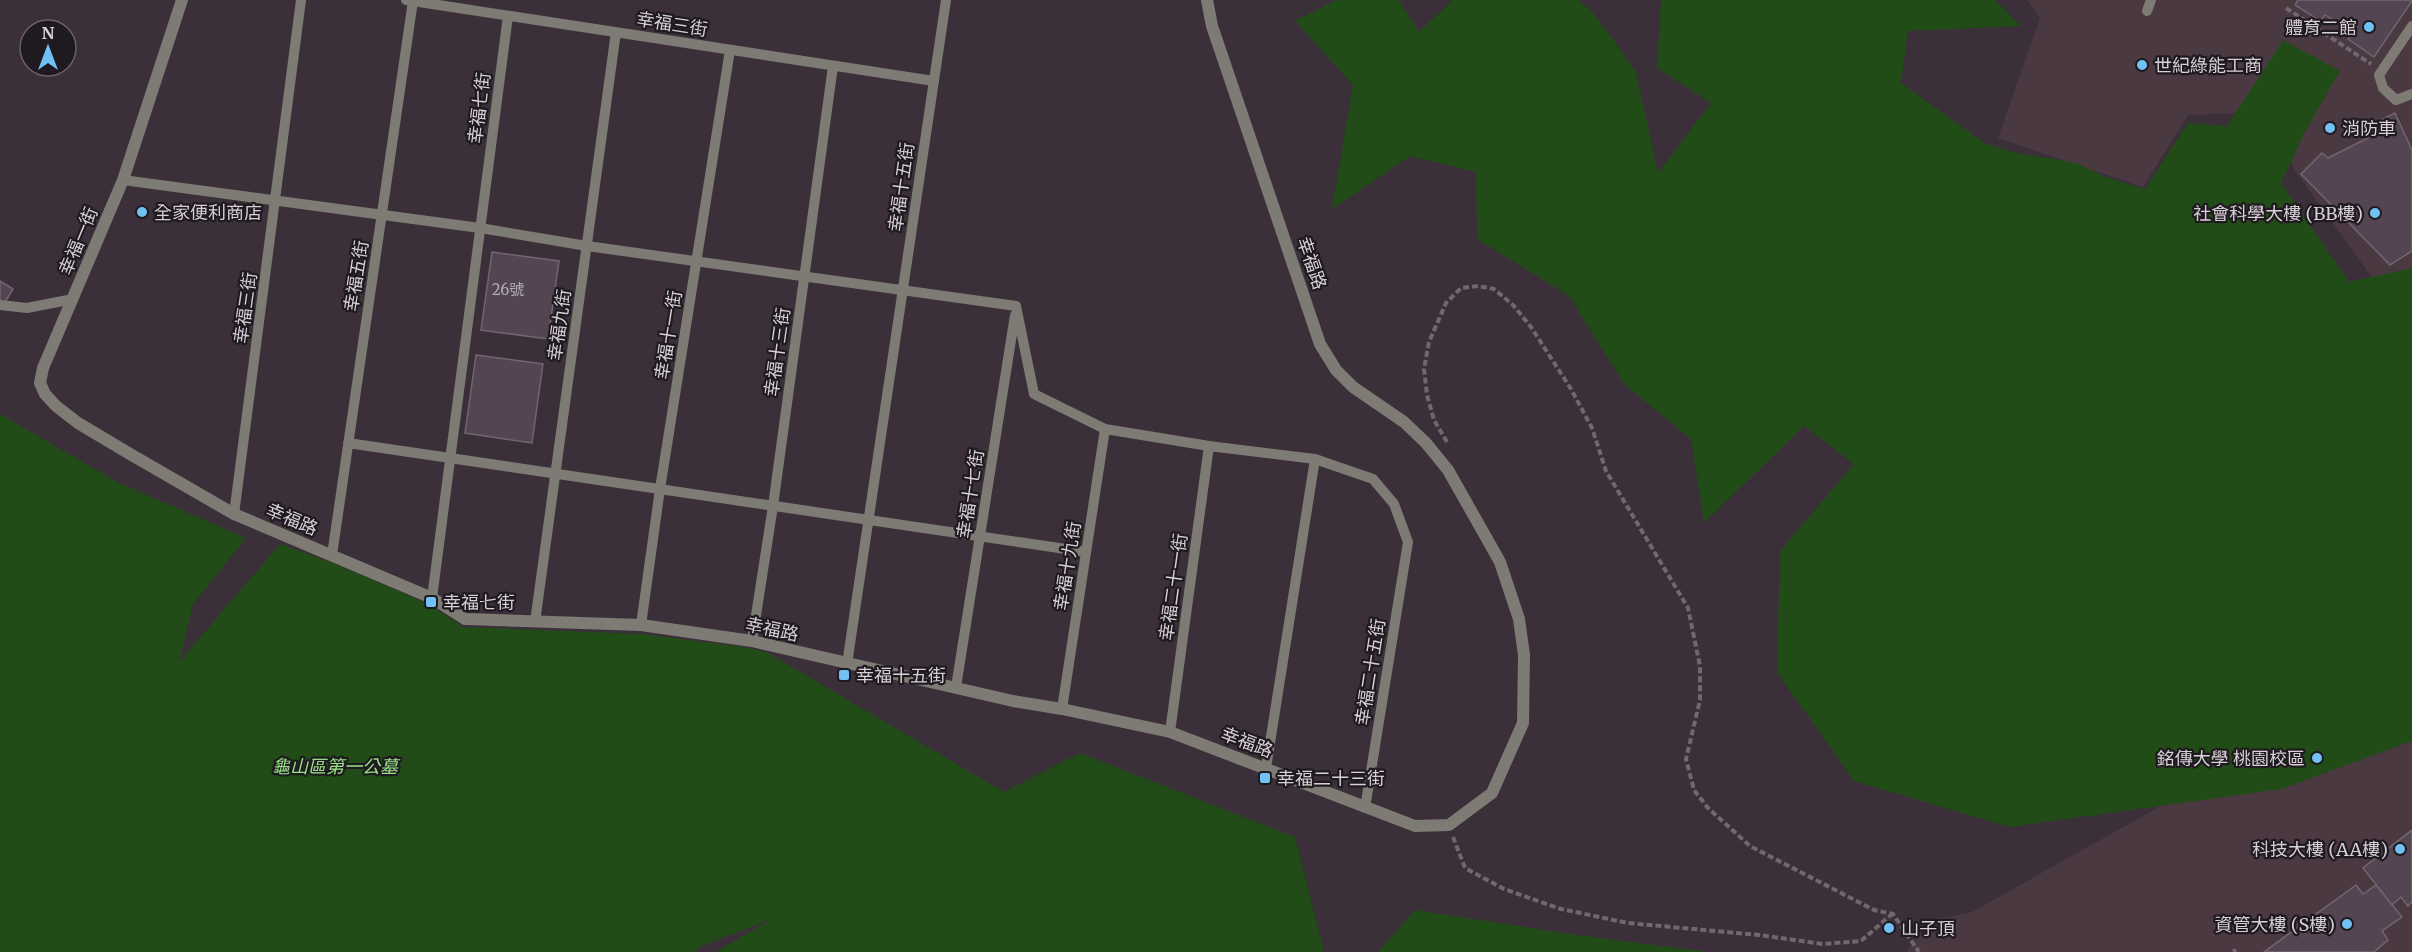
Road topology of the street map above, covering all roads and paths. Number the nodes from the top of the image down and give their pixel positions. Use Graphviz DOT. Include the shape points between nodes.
graph roads {
  1 [pos="182,0"];
  2 [pos="301,0"];
  3 [pos="946,0"];
  4 [pos="1207,0"];
  5 [pos="2151,0"];
  6 [pos="410,1"];
  7 [pos="2286,8"];
  8 [pos="2147,11"];
  9 [pos="508,16"];
  10 [pos="2412,26"];
  11 [pos="616,32"];
  12 [pos="730,50"];
  13 [pos="833,66"];
  14 [pos="2382,71"];
  15 [pos="934,81"];
  16 [pos="2412,94"];
  17 [pos="123,180"];
  18 [pos="276,202"];
  19 [pos="382,216"];
  20 [pos="480,228"];
  21 [pos="587,246"];
  22 [pos="697,261"];
  23 [pos="804,276"];
  24 [pos="903,290"];
  25 [pos="73,299"];
  26 [pos="0,305"];
  27 [pos="1017,306"];
  28 [pos="1106,429"];
  29 [pos="348,443"];
  30 [pos="1209,446"];
  31 [pos="130,454"];
  32 [pos="450,458"];
  33 [pos="1315,459"];
  34 [pos="1448,470"];
  35 [pos="555,474"];
  36 [pos="660,489"];
  37 [pos="773,506"];
  38 [pos="234,514"];
  39 [pos="868,520"];
  40 [pos="980,537"];
  41 [pos="1086,552"];
  42 [pos="332,555"];
  43 [pos="432,598"];
  44 [pos="535,622"];
  45 [pos="641,625"];
  46 [pos="752,641"];
  47 [pos="847,664"];
  48 [pos="956,687"];
  49 [pos="1062,709"];
  50 [pos="1170,732"];
  51 [pos="1266,768"];
  52 [pos="1365,808"];
  53 [pos="1449,825"];
  54 [pos="1893,914"];
  55 [pos="1919,952"];
  1 -- 17 [label="street, 幸福一街"];
  2 -- 18 [label="lane, 幸福三街"];
  3 -- 15 [label="lane, 幸福十五街"];
  4 -- 34 [label="street, 幸福路" via="1212,26 1320,344 1342,376 1404,422"];
  5 -- 8 [label="lane"];
  6 -- 9 [label="lane, 幸福三街"];
  6 -- 19 [label="lane, 幸福五街"];
  7 -- 14 [label="path"];
  9 -- 11 [label="lane, 幸福三街"];
  9 -- 20 [label="lane, 幸福七街"];
  10 -- 14 [label="lane"];
  11 -- 12 [label="lane, 幸福三街"];
  11 -- 21 [label="lane, 幸福九街"];
  12 -- 13 [label="lane, 幸福三街"];
  12 -- 22 [label="lane, 幸福十一街"];
  13 -- 15 [label="lane, 幸福三街"];
  13 -- 23 [label="lane, 幸福十三街"];
  14 -- 16 [label="lane" via="2379,75 2383,88 2396,100"];
  15 -- 24 [label="lane, 幸福十五街"];
  17 -- 18 [label="lane"];
  17 -- 25 [label="street, 幸福一街"];
  18 -- 19 [label="lane"];
  18 -- 38 [label="lane, 幸福三街"];
  19 -- 20 [label="lane"];
  19 -- 29 [label="lane, 幸福五街"];
  20 -- 21 [label="lane"];
  20 -- 32 [label="lane, 幸福七街"];
  21 -- 22 [label="lane"];
  21 -- 35 [label="lane, 幸福九街"];
  22 -- 23 [label="lane"];
  22 -- 36 [label="lane, 幸福十一街"];
  23 -- 24 [label="lane"];
  23 -- 37 [label="lane, 幸福十三街"];
  24 -- 27 [label="lane"];
  24 -- 39 [label="lane, 幸福十五街"];
  25 -- 26 [label="lane" via="27,308"];
  25 -- 31 [label="street, 幸福一街" via="40,382 56,406"];
  27 -- 28 [label="lane" via="1034,394"];
  27 -- 40 [label="lane, 幸福十七街"];
  28 -- 30 [label="lane"];
  28 -- 41 [label="lane, 幸福十九街"];
  29 -- 32 [label="lane"];
  29 -- 42 [label="lane, 幸福五街"];
  30 -- 33 [label="lane"];
  30 -- 50 [label="lane, 幸福二十一街"];
  31 -- 38 [label="street, 幸福路"];
  32 -- 35 [label="lane"];
  32 -- 43 [label="lane, 幸福七街"];
  33 -- 51 [label="lane"];
  33 -- 52 [label="lane, 幸福二十五街" via="1373,479 1394,504 1408,542"];
  34 -- 53 [label="street, 幸福路" via="1500,562 1519,620 1524,655 1523,723 1519,733 1492,793"];
  34 -- 54 [label="path" via="1446,439 1434,420 1426,395 1424,369 1429,342 1446,303 1461,288 1494,289 1531,327 1571,389 1592,428 1606,471 1688,608 1700,666 1700,700 1686,759 1694,790 1750,846 1874,910"];
  35 -- 36 [label="lane"];
  35 -- 44 [label="lane, 幸福九街"];
  36 -- 37 [label="lane"];
  36 -- 45 [label="lane, 幸福十一街"];
  37 -- 39 [label="lane"];
  37 -- 46 [label="lane, 幸福十三街"];
  38 -- 42 [label="street, 幸福路"];
  39 -- 40 [label="lane"];
  39 -- 47 [label="lane, 幸福十五街"];
  40 -- 41 [label="lane"];
  40 -- 48 [label="lane, 幸福十七街"];
  41 -- 49 [label="lane, 幸福十九街"];
  42 -- 43 [label="street, 幸福路"];
  43 -- 44 [label="street, 幸福路" via="465,619"];
  44 -- 45 [label="street, 幸福路"];
  45 -- 46 [label="street, 幸福路"];
  46 -- 47 [label="street, 幸福路"];
  47 -- 48 [label="street, 幸福路"];
  48 -- 49 [label="street, 幸福路"];
  49 -- 50 [label="street, 幸福路"];
  50 -- 51 [label="street, 幸福路"];
  51 -- 52 [label="street, 幸福路"];
  52 -- 53 [label="street, 幸福路" via="1415,826"];
  53 -- 54 [label="path" via="1465,868 1504,889 1561,909 1628,922 1822,944 1861,941"];
  54 -- 55 [label="path"];
}
